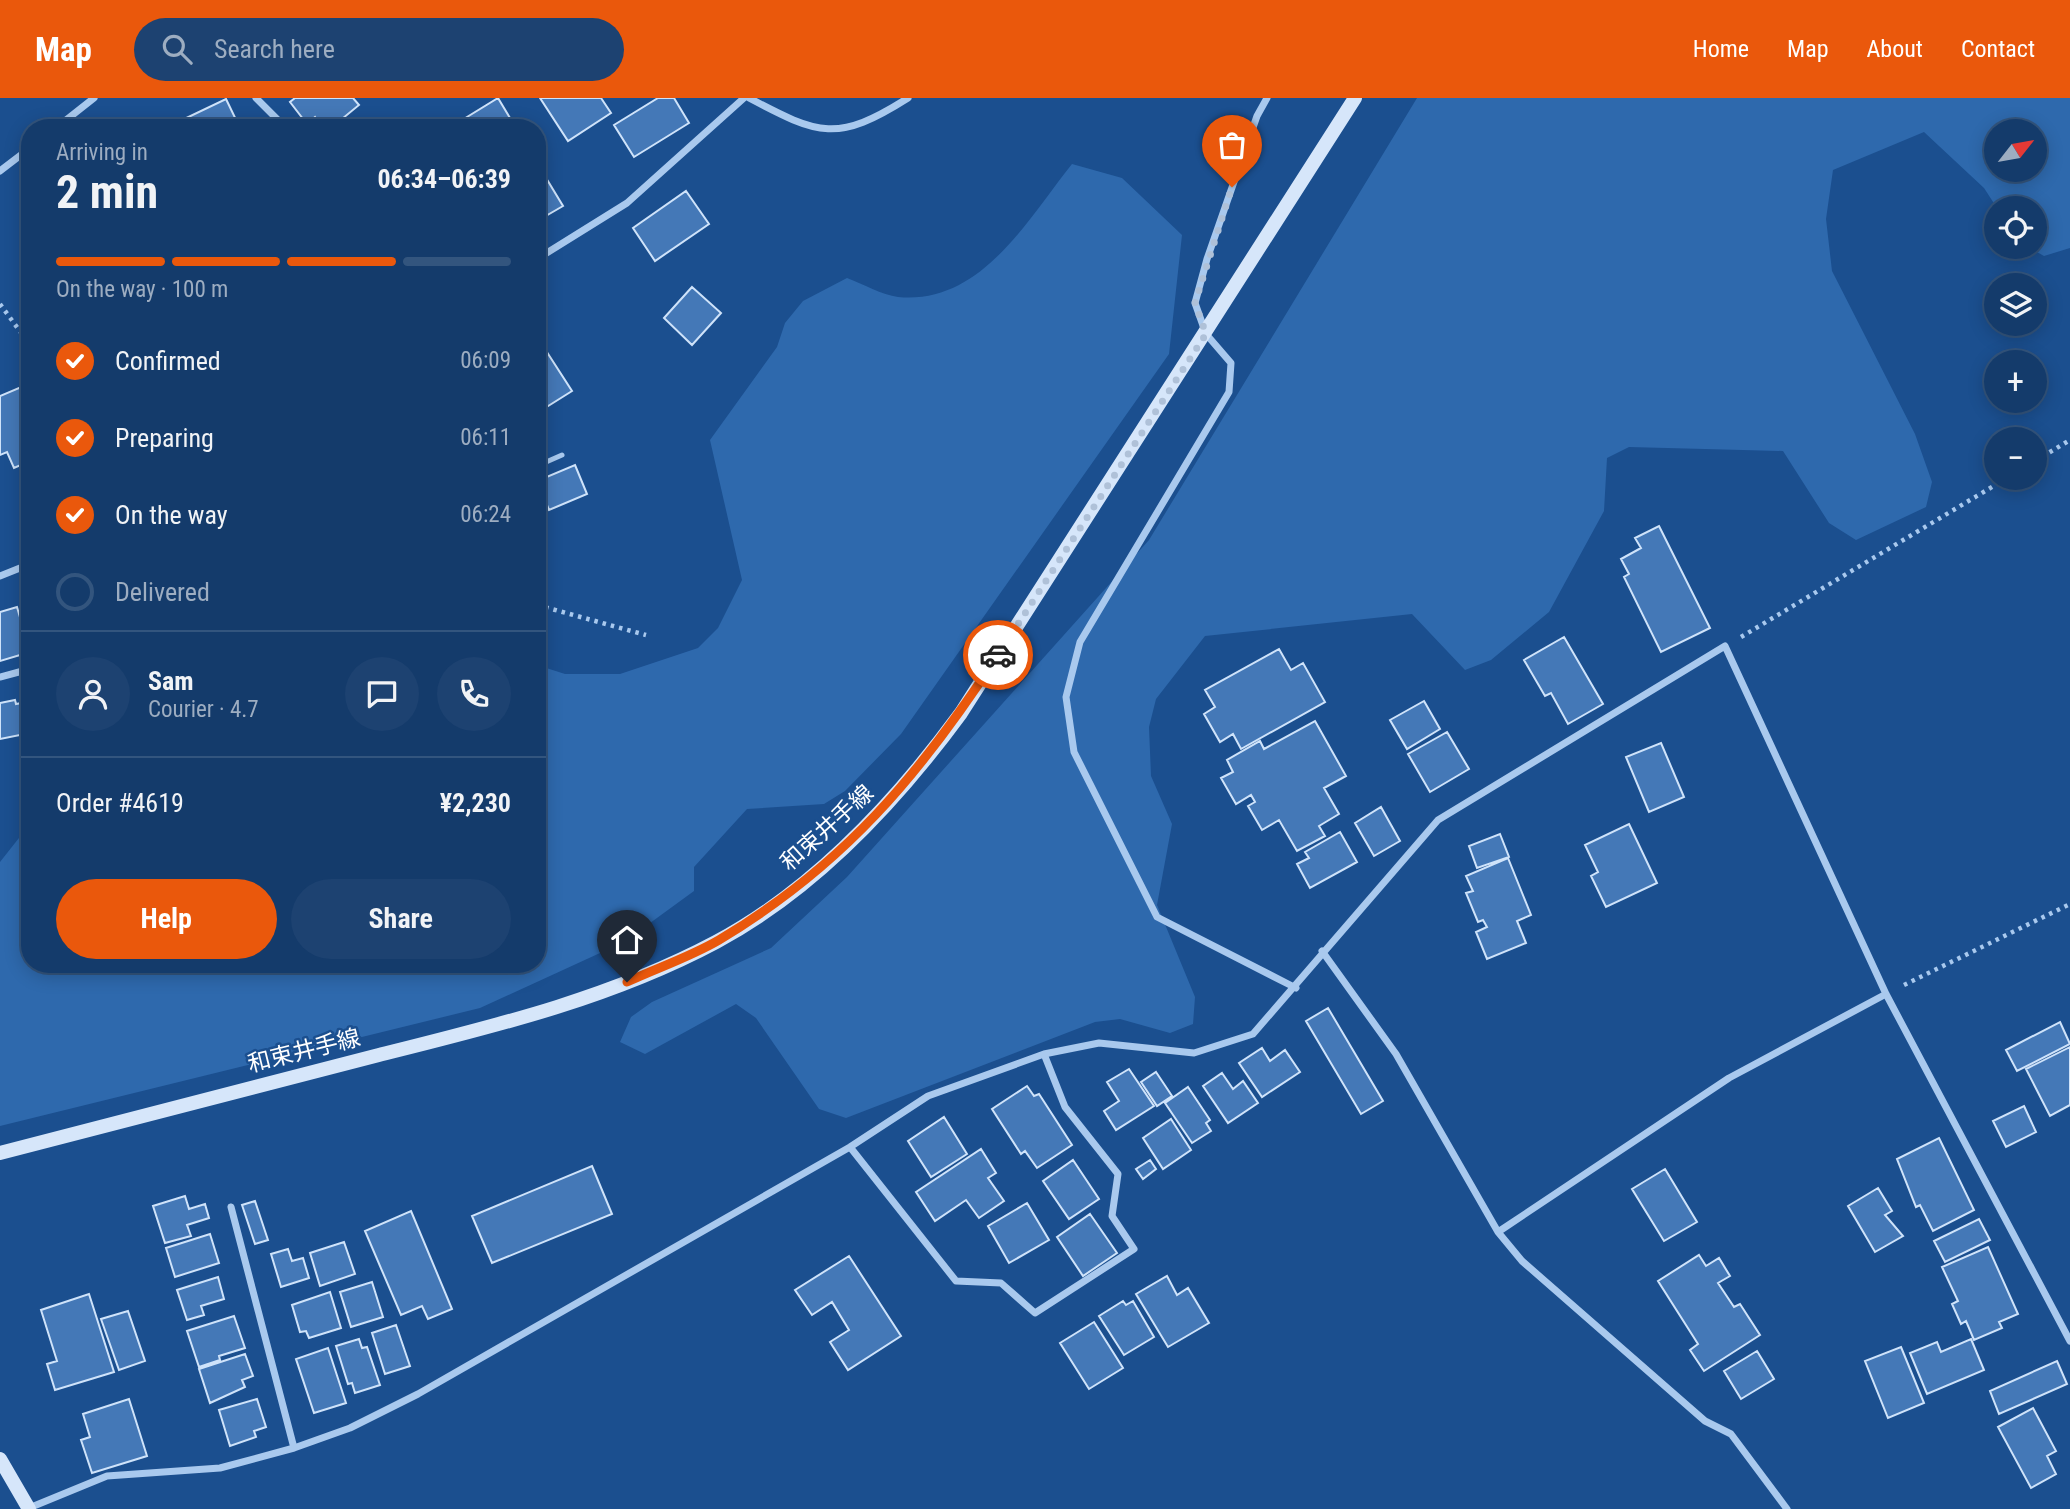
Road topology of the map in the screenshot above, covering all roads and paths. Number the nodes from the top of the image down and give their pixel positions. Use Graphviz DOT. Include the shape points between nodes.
graph roads {
  1 [pos="94,98"];
  2 [pos="256,98"];
  3 [pos="744,98"];
  4 [pos="749,98"];
  5 [pos="908,98"];
  6 [pos="1267,98"];
  7 [pos="1355,98"];
  8 [pos="67,119"];
  9 [pos="277,119"];
  10 [pos="21,155"];
  11 [pos="0,171"];
  12 [pos="546,253"];
  13 [pos="0,304"];
  14 [pos="21,333"];
  15 [pos="1206,334"];
  16 [pos="2070,440"];
  17 [pos="2047,454"];
  18 [pos="562,455"];
  19 [pos="546,463"];
  20 [pos="1987,490"];
  21 [pos="21,568"];
  22 [pos="0,576"];
  23 [pos="546,607"];
  24 [pos="646,635"];
  25 [pos="1725,646"];
  26 [pos="21,671"];
  27 [pos="0,677"];
  28 [pos="2070,904"];
  29 [pos="1322,951"];
  30 [pos="1296,988"];
  31 [pos="1886,994"];
  32 [pos="1044,1054"];
  33 [pos="850,1147"];
  34 [pos="0,1153"];
  35 [pos="231,1207"];
  36 [pos="1499,1232"];
  37 [pos="2070,1341"];
  38 [pos="294,1448"];
  39 [pos="0,1459"];
  40 [pos="29,1508"];
  41 [pos="1787,1509"];
  1 -- 8 [label="street"];
  2 -- 9 [label="street"];
  3 -- 12 [label="street" via="626,203"];
  4 -- 5 [label="street" via="802,126 839,131"];
  6 -- 15 [label="street" via="1207,258 1195,303"];
  7 -- 15 [label="main road, 和束井手線"];
  10 -- 11 [label="street"];
  13 -- 14 [label="path"];
  15 -- 30 [label="street" via="1230,363 1229,392 1080,642 1066,697 1074,752 1157,917"];
  15 -- 34 [label="main road, 和束井手線" via="931,754 863,830 768,909 704,947 604,992"];
  16 -- 17 [label="path"];
  18 -- 19 [label="lane"];
  20 -- 25 [label="path"];
  21 -- 22 [label="street"];
  23 -- 24 [label="path"];
  25 -- 29 [label="street" via="1438,820"];
  25 -- 31 [label="street"];
  26 -- 27 [label="street"];
  28 -- 31 [label="path"];
  29 -- 30 [label="street"];
  29 -- 36 [label="street" via="1396,1054"];
  30 -- 32 [label="street" via="1253,1034 1194,1053 1099,1043"];
  31 -- 36 [label="street" via="1730,1078"];
  31 -- 37 [label="street"];
  32 -- 33 [label="street" via="928,1096"];
  32 -- 33 [label="street" via="1065,1107 1118,1174 1112,1216 1134,1249 1035,1313 1001,1283 956,1281"];
  33 -- 38 [label="street" via="418,1394 350,1428"];
  35 -- 38 [label="street"];
  36 -- 41 [label="street" via="1522,1261 1705,1421 1731,1434"];
  38 -- 40 [label="street" via="220,1468 107,1476"];
  39 -- 40 [label="main road"];
}
